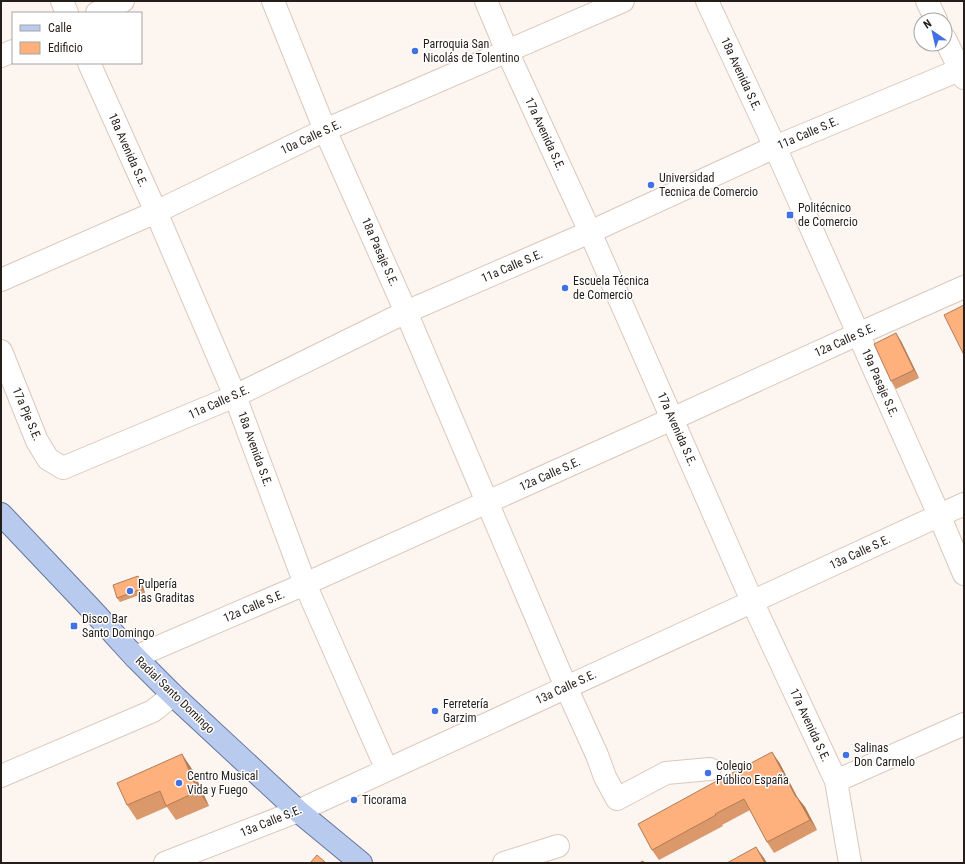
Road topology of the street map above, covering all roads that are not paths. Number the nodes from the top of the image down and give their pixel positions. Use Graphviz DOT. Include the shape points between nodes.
graph roads {
  1 [pos="62,1"];
  2 [pos="123,1"];
  3 [pos="273,1"];
  4 [pos="486,1"];
  5 [pos="623,1"];
  6 [pos="707,1"];
  7 [pos="927,1"];
  8 [pos="67,12"];
  9 [pos="99,12"];
  10 [pos="932,12"];
  11 [pos="12,51"];
  12 [pos="507,51"];
  13 [pos="952,52"];
  14 [pos="1,56"];
  15 [pos="89,64"];
  16 [pos="963,72"];
  17 [pos="325,130"];
  18 [pos="775,147"];
  19 [pos="156,212"];
  20 [pos="590,232"];
  21 [pos="1,280"];
  22 [pos="964,287"];
  23 [pos="406,312"];
  24 [pos="858,334"];
  25 [pos="1,351"];
  26 [pos="235,396"];
  27 [pos="672,419"];
  28 [pos="63,468"];
  29 [pos="487,502"];
  30 [pos="964,504"];
  31 [pos="1,514"];
  32 [pos="939,516"];
  33 [pos="964,574"];
  34 [pos="305,584"];
  35 [pos="752,601"];
  36 [pos="135,657"];
  37 [pos="566,687"];
  38 [pos="172,695"];
  39 [pos="964,724"];
  40 [pos="5,768"];
  41 [pos="710,769"];
  42 [pos="387,770"];
  43 [pos="836,781"];
  44 [pos="298,811"];
  45 [pos="558,846"];
  46 [pos="165,863"];
  47 [pos="361,863"];
  48 [pos="504,863"];
  49 [pos="850,863"];
  1 -- 8 [label="street"];
  2 -- 9 [label="street"];
  3 -- 17 [label="street, 18a Pasaje S.E."];
  4 -- 12 [label="street, 17a Avenida S.E."];
  5 -- 12 [label="street, 10a Calle S.E."];
  6 -- 18 [label="street, 18a Avenida S.E."];
  7 -- 10 [label="street"];
  11 -- 14 [label="street"];
  12 -- 17 [label="street, 10a Calle S.E."];
  12 -- 20 [label="street, 17a Avenida S.E."];
  13 -- 16 [label="street"];
  15 -- 19 [label="street, 18a Avenida S.E."];
  16 -- 18 [label="street, 11a Calle S.E."];
  17 -- 19 [label="street, 10a Calle S.E."];
  17 -- 23 [label="street, 18a Pasaje S.E."];
  18 -- 20 [label="street, 11a Calle S.E."];
  18 -- 24 [label="street, 19a Pasaje S.E."];
  19 -- 21 [label="street, 10a Calle S.E."];
  19 -- 26 [label="street, 18a Avenida S.E."];
  20 -- 23 [label="street, 11a Calle S.E."];
  20 -- 27 [label="street, 17a Avenida S.E."];
  22 -- 24 [label="street, 12a Calle S.E."];
  23 -- 26 [label="street, 11a Calle S.E."];
  23 -- 29 [label="street, 18a Pasaje S.E."];
  24 -- 27 [label="street, 12a Calle S.E."];
  24 -- 32 [label="street, 19a Pasaje S.E."];
  25 -- 28 [label="street, 17a Pje S.E." via="37,441 48,459"];
  26 -- 28 [label="street, 11a Calle S.E."];
  26 -- 34 [label="street, 18a Avenida S.E."];
  27 -- 29 [label="street, 12a Calle S.E."];
  27 -- 35 [label="street, 17a Avenida S.E."];
  29 -- 34 [label="street, 12a Calle S.E."];
  29 -- 37 [label="street"];
  30 -- 32 [label="street, 13a Calle S.E."];
  31 -- 36 [label="main road, Radial Santo Domingo"];
  32 -- 33 [label="street, 19a Pasaje S.E."];
  32 -- 35 [label="street, 13a Calle S.E."];
  34 -- 36 [label="street, 12a Calle S.E."];
  34 -- 42 [label="street, 18a Avenida S.E."];
  35 -- 37 [label="street, 13a Calle S.E."];
  35 -- 43 [label="street, 17a Avenida S.E."];
  36 -- 38 [label="main road, Radial Santo Domingo"];
  37 -- 41 [label="street" via="617,799 666,774"];
  37 -- 42 [label="street, 13a Calle S.E."];
  38 -- 40 [label="street" via="153,711"];
  38 -- 44 [label="main road, Radial Santo Domingo"];
  39 -- 43 [label="street"];
  42 -- 44 [label="street, 13a Calle S.E."];
  43 -- 49 [label="street, 17a Avenida S.E."];
  44 -- 46 [label="street, 13a Calle S.E."];
  44 -- 47 [label="main road, Radial Santo Domingo"];
  45 -- 48 [label="street"];
}
